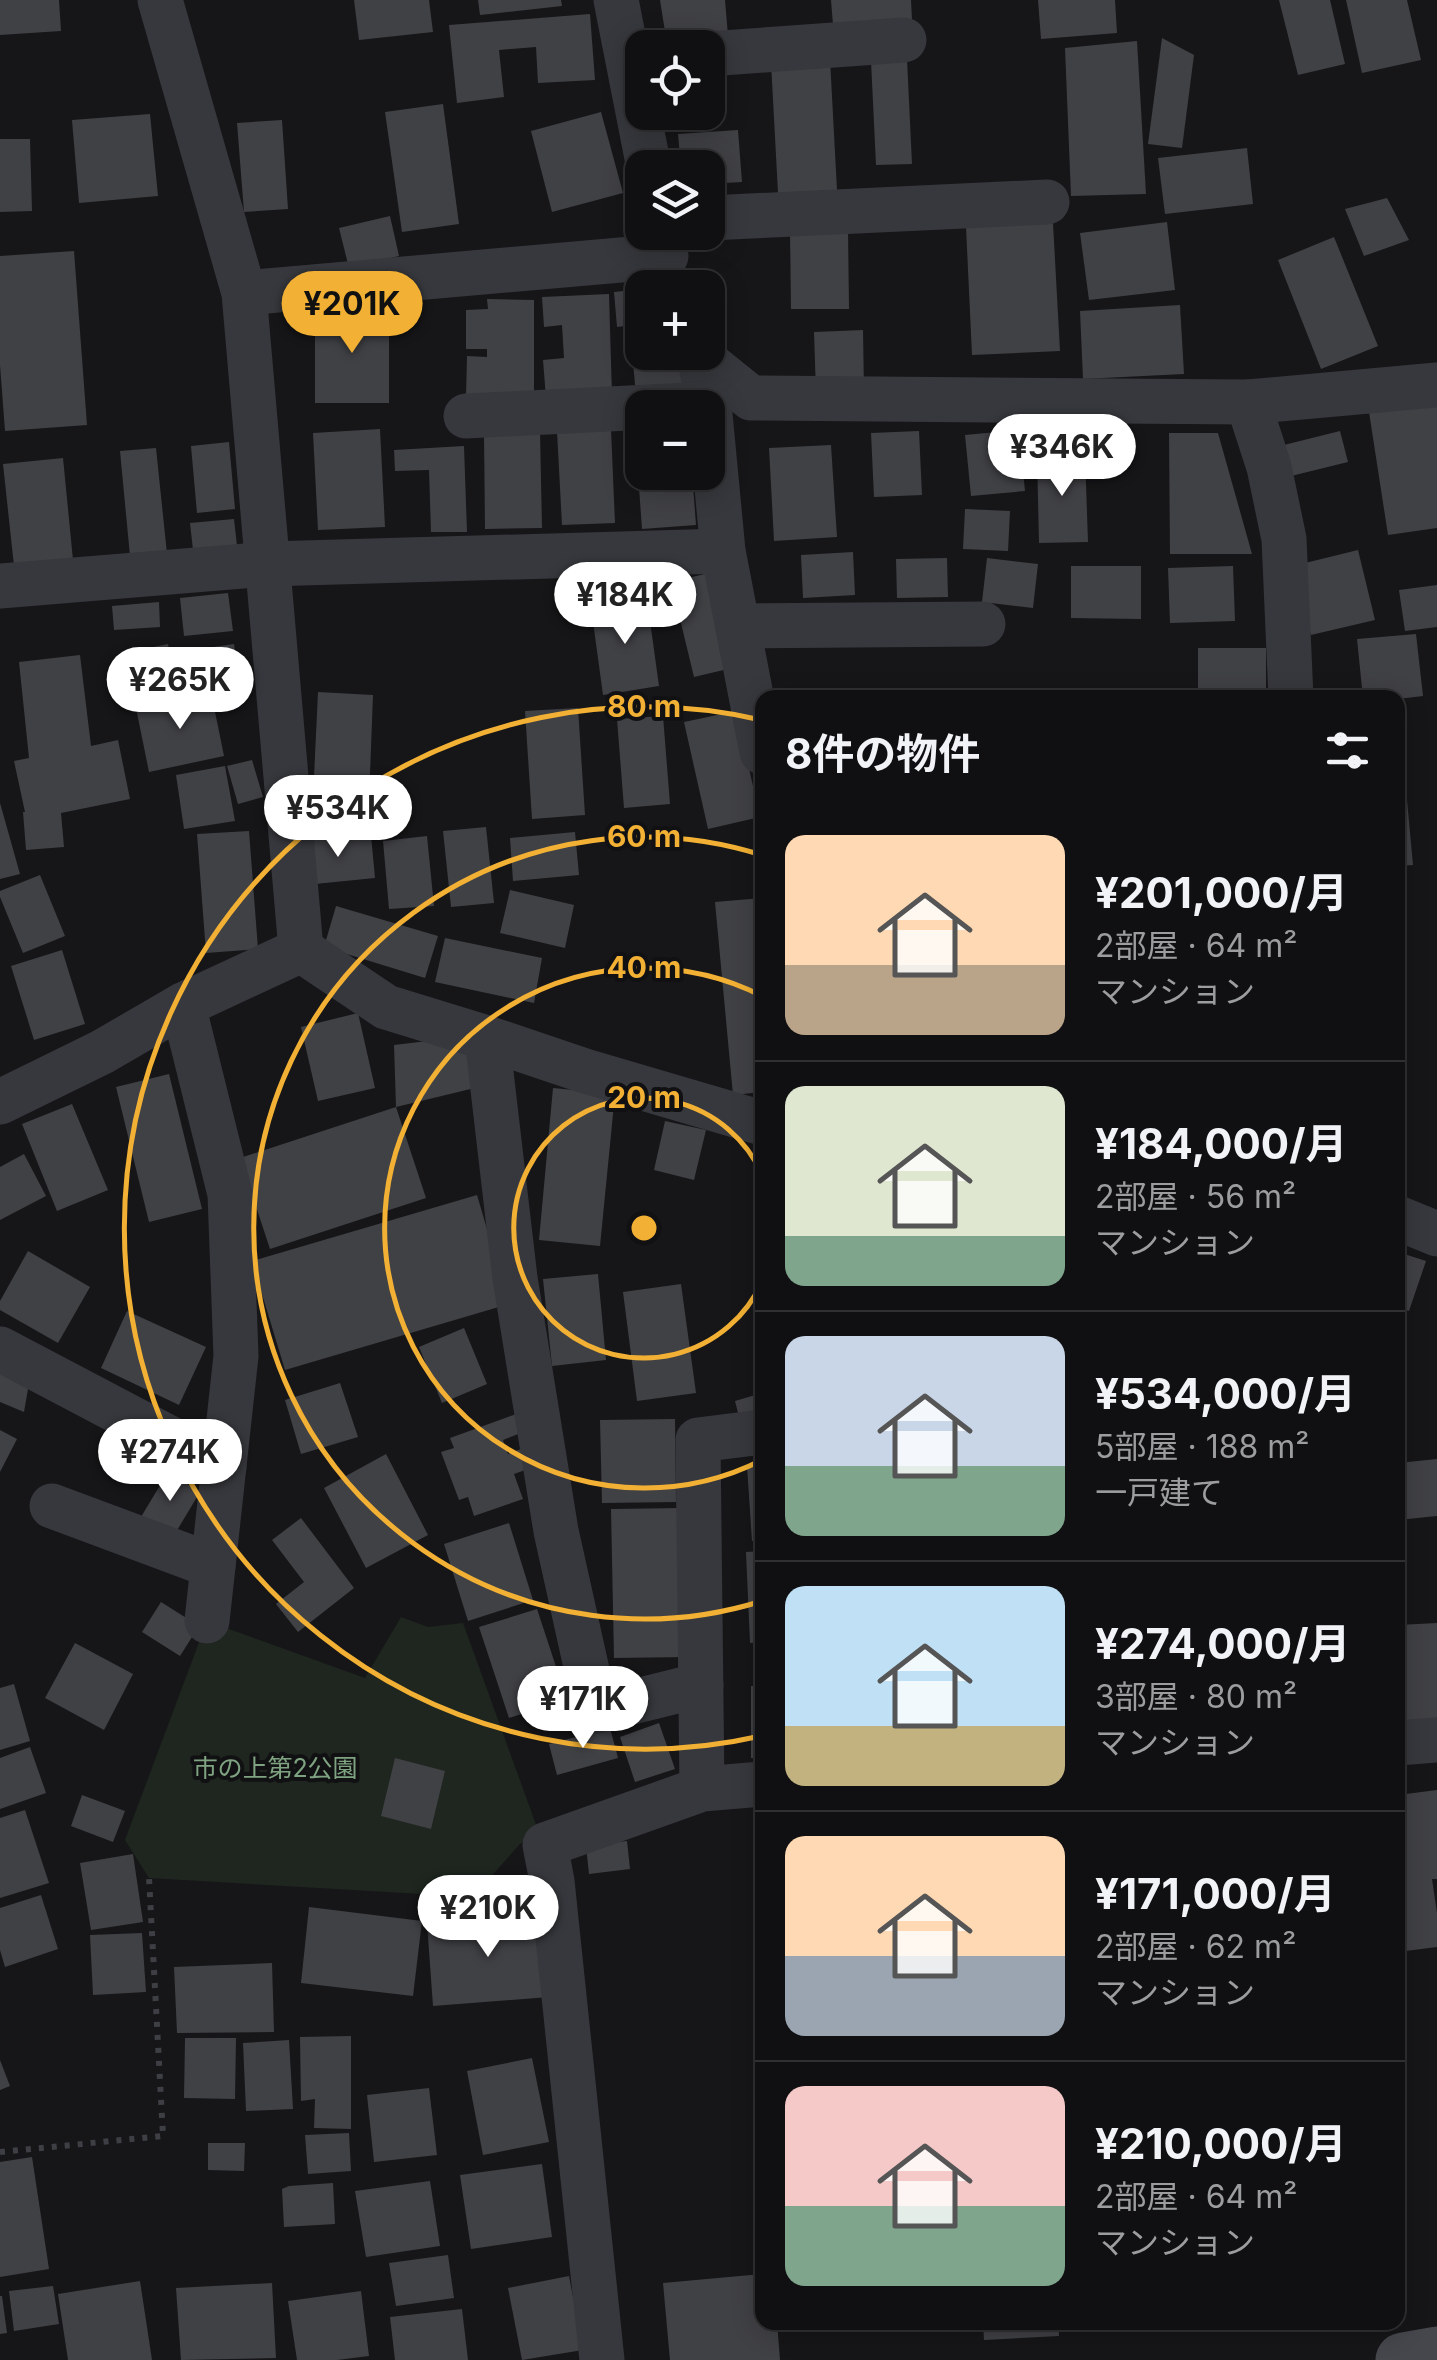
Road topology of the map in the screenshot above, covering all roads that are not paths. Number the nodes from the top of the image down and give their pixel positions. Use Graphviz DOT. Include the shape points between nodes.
graph roads {
  1 [pos="160,0"];
  2 [pos="616,0"];
  3 [pos="625,30"];
  4 [pos="904,40"];
  5 [pos="725,53"];
  6 [pos="1047,202"];
  7 [pos="725,217"];
  8 [pos="668,259"];
  9 [pos="244,293"];
  10 [pos="718,370"];
  11 [pos="1437,385"];
  12 [pos="1248,402"];
  13 [pos="625,408"];
  14 [pos="466,416"];
  15 [pos="717,490"];
  16 [pos="723,551"];
  17 [pos="268,564"];
  18 [pos="0,586"];
  19 [pos="983,624"];
  20 [pos="738,626"];
  21 [pos="1291,690"];
  22 [pos="755,715"];
  23 [pos="301,950"];
  24 [pos="183,1005"];
  25 [pos="488,1038"];
  26 [pos="0,1102"];
  27 [pos="755,1121"];
  28 [pos="1405,1221"];
  29 [pos="1437,1234"];
  30 [pos="0,1348"];
  31 [pos="755,1433"];
  32 [pos="224,1466"];
  33 [pos="52,1506"];
  34 [pos="213,1566"];
  35 [pos="207,1621"];
  36 [pos="701,1685"];
  37 [pos="1437,1740"];
  38 [pos="1405,1742"];
  39 [pos="755,1784"];
  40 [pos="702,1788"];
  41 [pos="1437,2354"];
  42 [pos="602,2360"];
  43 [pos="1404,2360"];
  1 -- 9 [label="street"];
  2 -- 3 [label="street"];
  4 -- 5 [label="street"];
  6 -- 7 [label="street"];
  8 -- 9 [label="street"];
  9 -- 17 [label="street"];
  10 -- 12 [label="street" via="751,398"];
  11 -- 12 [label="street"];
  12 -- 21 [label="street" via="1284,539"];
  13 -- 14 [label="street"];
  15 -- 16 [label="street"];
  16 -- 17 [label="street"];
  16 -- 20 [label="street"];
  17 -- 18 [label="street"];
  17 -- 23 [label="street"];
  19 -- 20 [label="street"];
  20 -- 22 [label="street"];
  23 -- 24 [label="street"];
  23 -- 25 [label="street" via="386,1007"];
  24 -- 26 [label="street"];
  24 -- 32 [label="street" via="230,1194 236,1356"];
  25 -- 27 [label="street"];
  25 -- 36 [label="street" via="515,1278 546,1472 596,1711"];
  28 -- 29 [label="street"];
  30 -- 32 [label="street"];
  31 -- 36 [label="street" via="698,1440"];
  32 -- 34 [label="street"];
  33 -- 34 [label="street"];
  34 -- 35 [label="street"];
  36 -- 40 [label="street"];
  37 -- 38 [label="street"];
  39 -- 40 [label="street"];
  40 -- 42 [label="street" via="545,1845"];
  41 -- 43 [label="street"];
}
